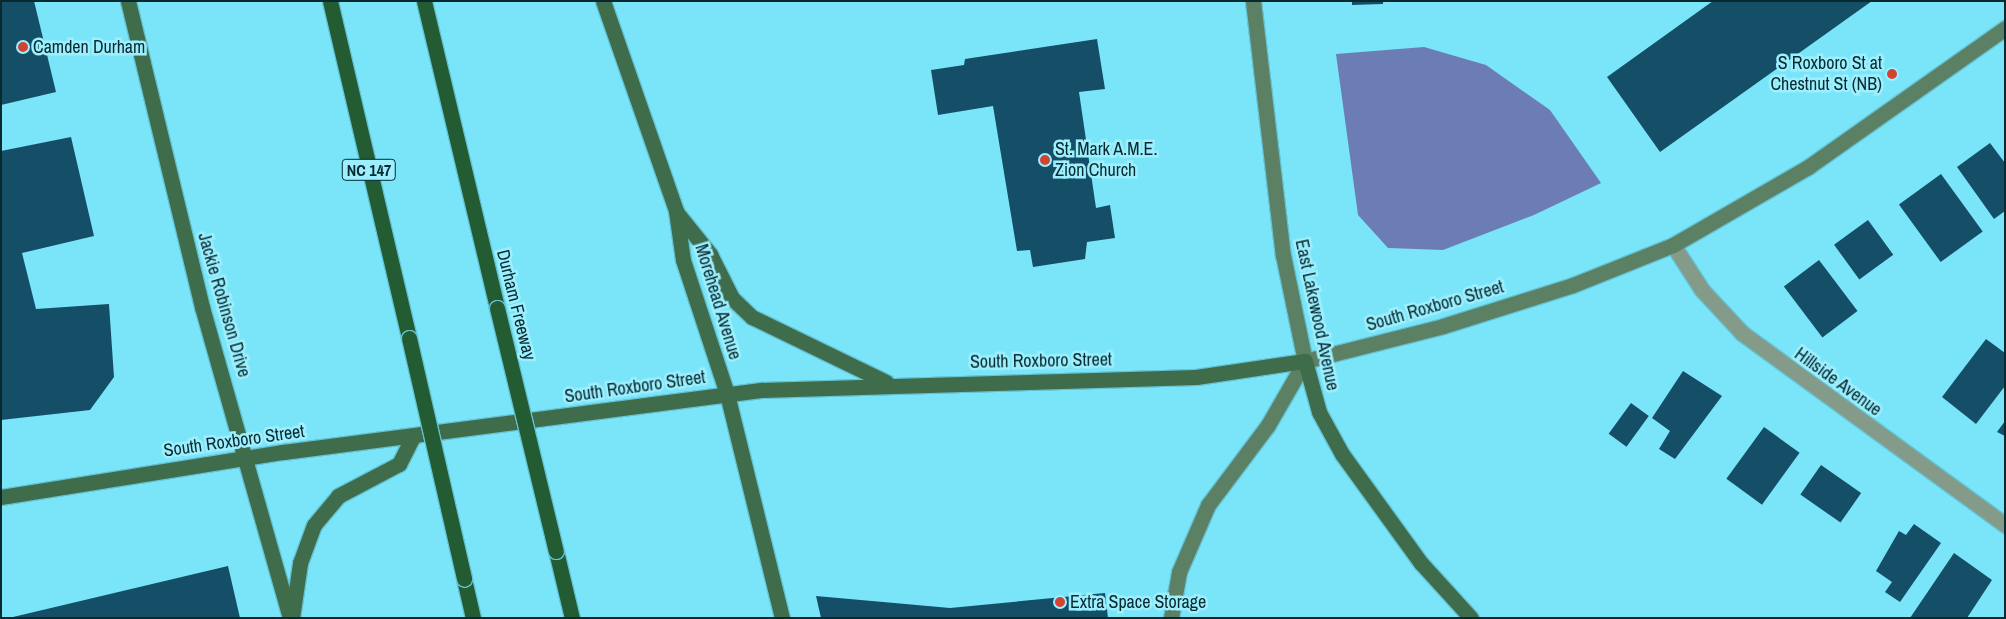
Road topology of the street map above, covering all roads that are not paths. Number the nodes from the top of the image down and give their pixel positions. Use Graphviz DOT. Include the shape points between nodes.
graph roads {
  1 [pos="128,1"];
  2 [pos="330,1"];
  3 [pos="424,1"];
  4 [pos="603,1"];
  5 [pos="1253,1"];
  6 [pos="2005,28"];
  7 [pos="676,211"];
  8 [pos="1673,245"];
  9 [pos="1305,361"];
  10 [pos="887,383"];
  11 [pos="727,394"];
  12 [pos="413,437"];
  13 [pos="244,458"];
  14 [pos="1,497"];
  15 [pos="2005,525"];
  16 [pos="291,618"];
  17 [pos="473,618"];
  18 [pos="572,618"];
  19 [pos="782,618"];
  20 [pos="1171,618"];
  21 [pos="1471,618"];
  1 -- 13 [label="main road, Jackie Robinson Drive" via="202,308"];
  2 -- 17 [label="highway, NC 147, bridge"];
  3 -- 18 [label="highway, Durham Freeway, bridge"];
  4 -- 7 [label="main road, Morehead Avenue"];
  5 -- 9 [label="street, East Lakewood Avenue" via="1283,254"];
  6 -- 8 [label="street, South Roxboro Street" via="1808,167"];
  7 -- 10 [label="main road" via="710,254 732,298 752,317"];
  7 -- 11 [label="main road, Morehead Avenue" via="683,260"];
  8 -- 9 [label="street, South Roxboro Street" via="1545,294"];
  8 -- 15 [label="street, Hillside Avenue" via="1702,290 1742,333"];
  9 -- 10 [label="main road, South Roxboro Street" via="1196,377"];
  9 -- 20 [label="street" via="1268,425 1208,505 1179,572"];
  9 -- 21 [label="main road, East Lakewood Avenue" via="1319,412 1342,454 1421,563"];
  10 -- 11 [label="main road, South Roxboro Street"];
  11 -- 12 [label="main road, South Roxboro Street"];
  11 -- 19 [label="main road, Morehead Avenue"];
  12 -- 13 [label="main road, South Roxboro Street"];
  12 -- 16 [label="main road" via="399,464 338,496 314,525 300,563"];
  13 -- 14 [label="main road, South Roxboro Street"];
  13 -- 16 [label="main road, Jackie Robinson Drive"];
}
